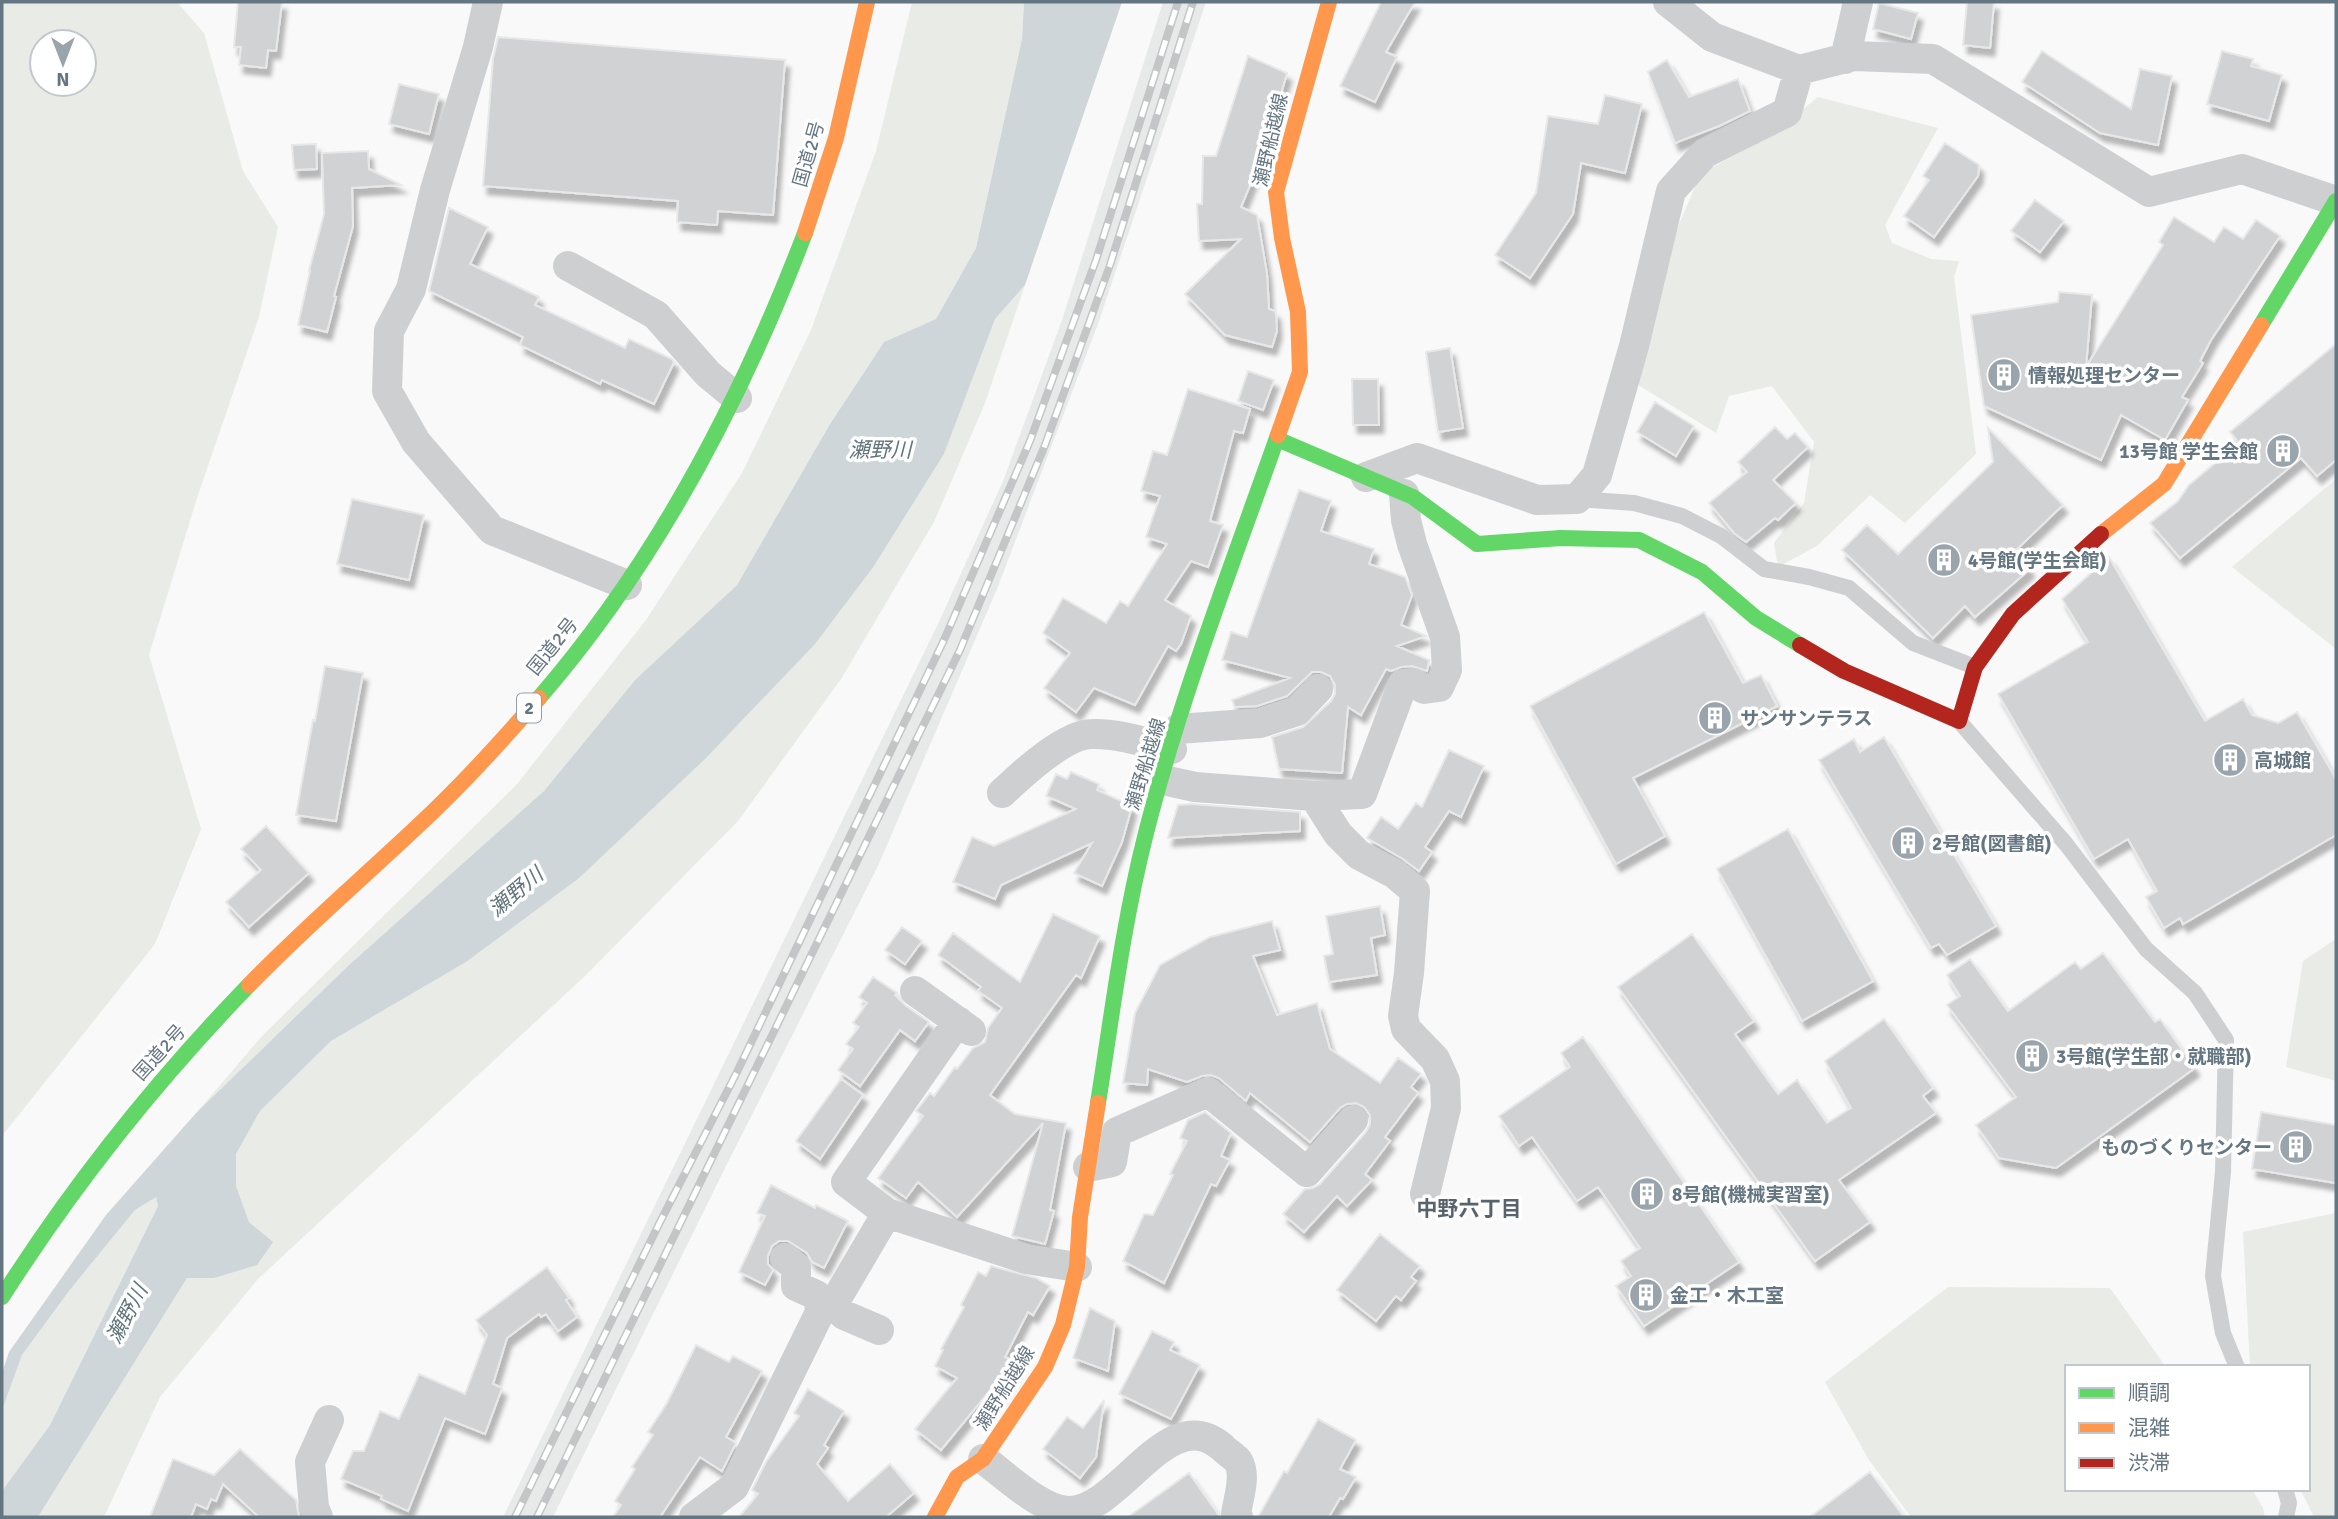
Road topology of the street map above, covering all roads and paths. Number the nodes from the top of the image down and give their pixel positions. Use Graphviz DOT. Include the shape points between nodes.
graph roads {
  1 [pos="488,2"];
  2 [pos="867,2"];
  3 [pos="1329,2"];
  4 [pos="1668,2"];
  5 [pos="1858,2"];
  6 [pos="1845,59"];
  7 [pos="1799,70"];
  8 [pos="2336,201"];
  9 [pos="568,266"];
  10 [pos="737,398"];
  11 [pos="1277,439"];
  12 [pos="1366,477"];
  13 [pos="1404,494"];
  14 [pos="1577,499"];
  15 [pos="626,585"];
  16 [pos="1975,667"];
  17 [pos="1318,689"];
  18 [pos="1959,721"];
  19 [pos="1175,739"];
  20 [pos="1163,780"];
  21 [pos="1002,793"];
  22 [pos="1314,796"];
  23 [pos="915,991"];
  24 [pos="1353,1120"];
  25 [pos="1088,1167"];
  26 [pos="1425,1194"];
  27 [pos="887,1213"];
  28 [pos="785,1258"];
  29 [pos="1077,1267"];
  30 [pos="2,1297"];
  31 [pos="827,1308"];
  32 [pos="879,1330"];
  33 [pos="2236,1365"];
  34 [pos="329,1420"];
  35 [pos="983,1459"];
  36 [pos="2286,1491"];
  37 [pos="318,1517"];
  38 [pos="694,1517"];
  39 [pos="935,1517"];
  40 [pos="1238,1517"];
  41 [pos="2286,1517"];
  1 -- 15 [label="street" via="411,289 389,331 387,391 416,442 492,530"];
  2 -- 10 [label="main road, 国道2号 / 2" via="831,158 784,293"];
  3 -- 11 [label="main road, 瀬野船越線" via="1276,192 1298,312 1300,372"];
  4 -- 7 [label="street" via="1712,37"];
  5 -- 6 [label="street"];
  6 -- 7 [label="street"];
  6 -- 8 [label="street" via="1933,59 2149,192 2242,169"];
  7 -- 14 [label="street" via="1787,112 1705,153 1671,191 1597,475"];
  8 -- 16 [label="main road" via="2164,484 2013,614"];
  9 -- 10 [label="street" via="656,315 708,374"];
  10 -- 15 [label="main road, 国道2号 / 2"];
  11 -- 12 [label="main road"];
  11 -- 19 [label="main road, 瀬野船越線" via="1194,672"];
  12 -- 13 [label="main road"];
  12 -- 14 [label="street" via="1417,458 1537,500"];
  13 -- 18 [label="main road" via="1477,544 1561,538 1639,540 1702,572 1756,618 1844,671"];
  13 -- 22 [label="street" via="1412,544 1445,636 1447,670 1439,687 1404,684 1362,794"];
  14 -- 16 [label="lane" via="1634,503 1682,516 1721,536 1764,569 1849,588 1913,643"];
  15 -- 30 [label="main road, 国道2号 / 2" via="501,741 415,829 272,960 153,1088 83,1177"];
  16 -- 18 [label="main road"];
  17 -- 19 [label="street" via="1297,710 1260,723"];
  18 -- 33 [label="lane" via="2066,844 2146,949 2195,993 2226,1040 2223,1172 2213,1276 2223,1333"];
  19 -- 20 [label="main road, 瀬野船越線"];
  19 -- 21 [label="street" via="1089,733 1057,747"];
  20 -- 22 [label="street"];
  20 -- 25 [label="main road, 瀬野船越線" via="1145,838 1118,976"];
  22 -- 26 [label="street" via="1338,834 1359,855 1415,891 1404,1016 1406,1029 1434,1059 1445,1081 1446,1108"];
  23 -- 27 [label="street" via="965,1026 846,1182"];
  24 -- 25 [label="street" via="1307,1172 1208,1091 1117,1132 1112,1162"];
  25 -- 29 [label="main road, 瀬野船越線"];
  27 -- 29 [label="street" via="1026,1259"];
  27 -- 31 [label="street"];
  28 -- 31 [label="street" via="796,1267 796,1286 816,1295"];
  29 -- 35 [label="main road, 瀬野船越線" via="1063,1325 1045,1367"];
  31 -- 32 [label="street"];
  31 -- 38 [label="street" via="734,1487"];
  34 -- 37 [label="street" via="310,1462"];
  35 -- 39 [label="main road, 瀬野船越線" via="957,1477"];
  35 -- 40 [label="street" via="1048,1507 1070,1511 1092,1505 1167,1444 1188,1435 1211,1438 1239,1462"];
  36 -- 41 [label="lane"];
}
